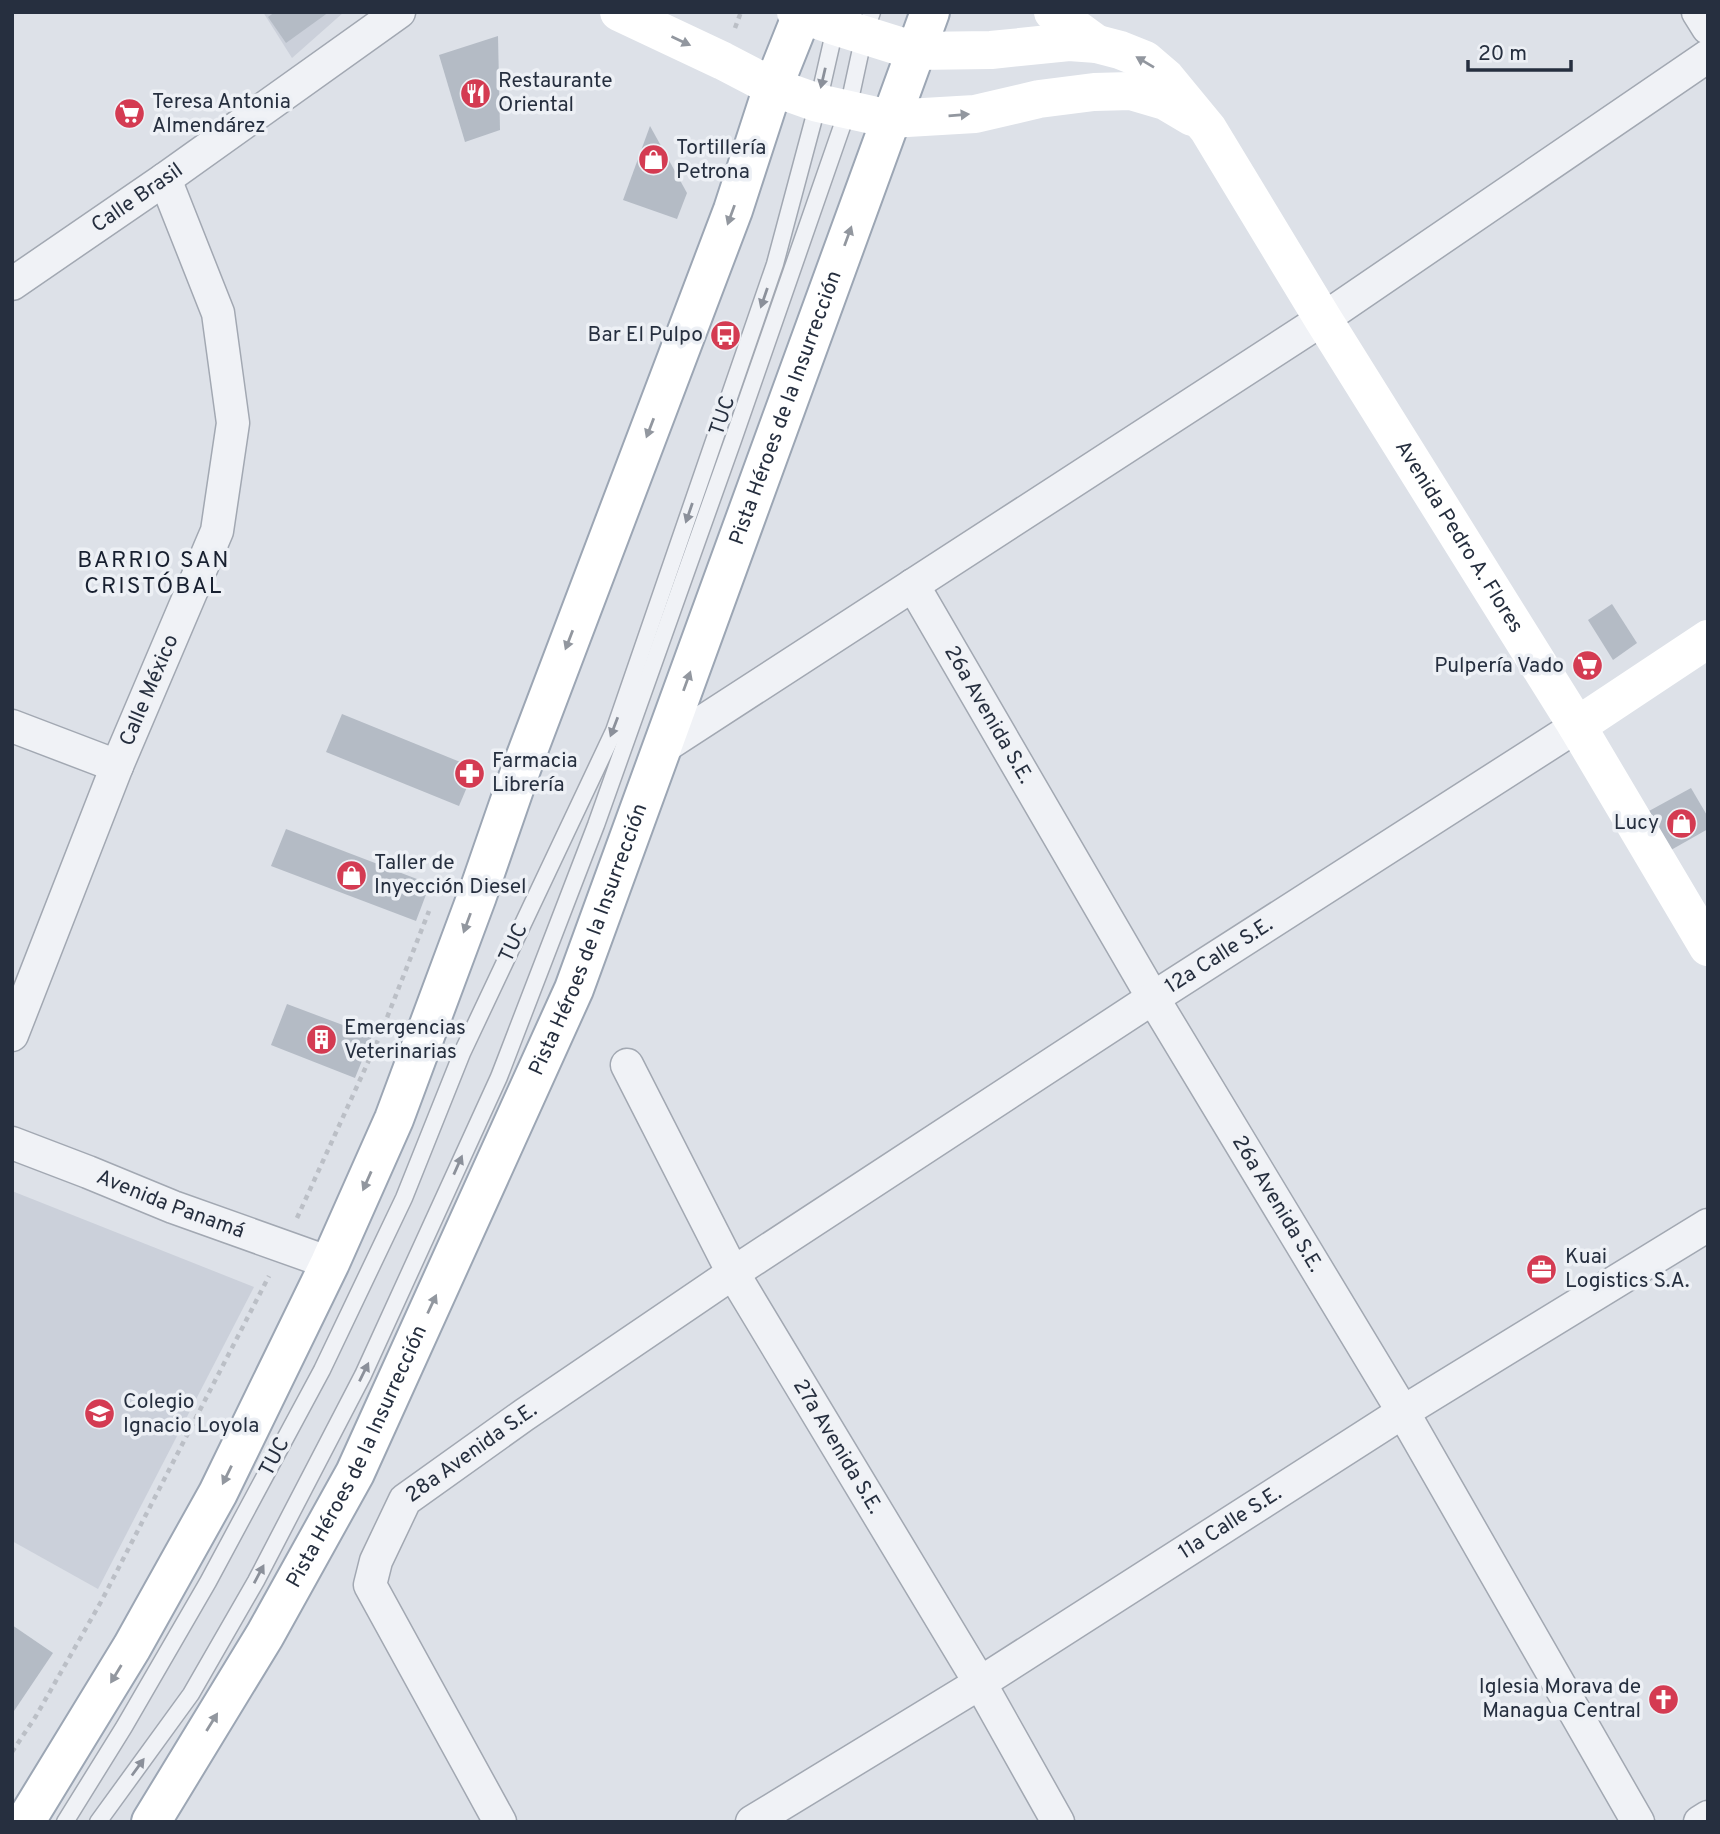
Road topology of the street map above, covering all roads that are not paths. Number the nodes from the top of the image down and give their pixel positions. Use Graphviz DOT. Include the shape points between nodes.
graph roads {
  1 [pos="399,12"];
  2 [pos="619,12"];
  3 [pos="930,12"];
  4 [pos="1053,12"];
  5 [pos="1698,12"];
  6 [pos="830,18"];
  7 [pos="1708,28"];
  8 [pos="1097,44"];
  9 [pos="915,51"];
  10 [pos="1708,56"];
  11 [pos="774,87"];
  12 [pos="833,106"];
  13 [pos="890,119"];
  14 [pos="1208,129"];
  15 [pos="165,179"];
  16 [pos="12,284"];
  17 [pos="1323,319"];
  18 [pos="913,584"];
  19 [pos="1708,639"];
  20 [pos="12,726"];
  21 [pos="1577,726"];
  22 [pos="663,748"];
  23 [pos="117,766"];
  24 [pos="1708,947"];
  25 [pos="1153,998"];
  26 [pos="12,1035"];
  27 [pos="626,1065"];
  28 [pos="12,1143"];
  29 [pos="1708,1225"];
  30 [pos="330,1263"];
  31 [pos="733,1273"];
  32 [pos="1403,1412"];
  33 [pos="980,1683"];
  34 [pos="1708,1817"];
  35 [pos="26,1822"];
  36 [pos="65,1822"];
  37 [pos="98,1822"];
  38 [pos="151,1822"];
  39 [pos="500,1822"];
  40 [pos="752,1822"];
  41 [pos="1058,1822"];
  42 [pos="1638,1822"];
  43 [pos="1700,1822"];
  1 -- 15 [label="street, Calle Brasil"];
  2 -- 11 [label="main road, one-way"];
  3 -- 9 [label="main road, Pista Héroes de la Insurrección"];
  4 -- 8 [label="main road"];
  5 -- 7 [label="street"];
  6 -- 9 [label="main road"];
  6 -- 11 [label="main road"];
  6 -- 12 [label="lane, TUC"];
  6 -- 12 [label="lane, TUC, one-way"];
  8 -- 9 [label="main road"];
  14 -- 8 [label="main road, Avenida Pedro A. Flores, one-way" via="1145,60"];
  9 -- 13 [label="main road, Pista Héroes de la Insurrección"];
  10 -- 17 [label="street"];
  11 -- 12 [label="main road"];
  11 -- 30 [label="main road, one-way" via="733,210 394,1119"];
  12 -- 13 [label="main road"];
  12 -- 36 [label="lane, TUC, one-way" via="614,731 462,1053 404,1198 322,1370 208,1582"];
  37 -- 12 [label="lane, TUC, one-way" via="191,1695 256,1581 363,1375 499,1077 596,825 733,440"];
  13 -- 14 [label="main road, one-way" via="975,114 1039,99 1131,91 1165,101"];
  22 -- 13 [label="main road, Pista Héroes de la Insurrección, one-way"];
  14 -- 17 [label="main road, Avenida Pedro A. Flores"];
  15 -- 16 [label="street, Calle Brasil"];
  15 -- 23 [label="street, Calle México" via="218,313 233,423 217,531"];
  17 -- 18 [label="street"];
  17 -- 21 [label="main road, Avenida Pedro A. Flores"];
  18 -- 22 [label="street"];
  18 -- 25 [label="street, 26a Avenida S.E."];
  19 -- 21 [label="main road, 12a Calle S.E."];
  20 -- 23 [label="street"];
  21 -- 24 [label="main road, Avenida Pedro A. Flores"];
  21 -- 25 [label="street, 12a Calle S.E."];
  38 -- 22 [label="main road, Pista Héroes de la Insurrección, one-way" via="265,1635 355,1474 573,989"];
  23 -- 26 [label="street, Calle México"];
  25 -- 31 [label="street, 12a Calle S.E."];
  25 -- 32 [label="street, 26a Avenida S.E."];
  27 -- 31 [label="street, 27a Avenida S.E."];
  28 -- 30 [label="street, Avenida Panamá"];
  29 -- 32 [label="street, 11a Calle S.E."];
  30 -- 35 [label="main road, one-way" via="218,1493"];
  31 -- 33 [label="street, 27a Avenida S.E."];
  31 -- 39 [label="street, 28a Avenida S.E." via="405,1500 376,1560 370,1586"];
  32 -- 33 [label="street, 11a Calle S.E."];
  32 -- 42 [label="street, 26a Avenida S.E."];
  33 -- 40 [label="street, 11a Calle S.E."];
  33 -- 41 [label="street, 27a Avenida S.E."];
  34 -- 43 [label="street"];
}
